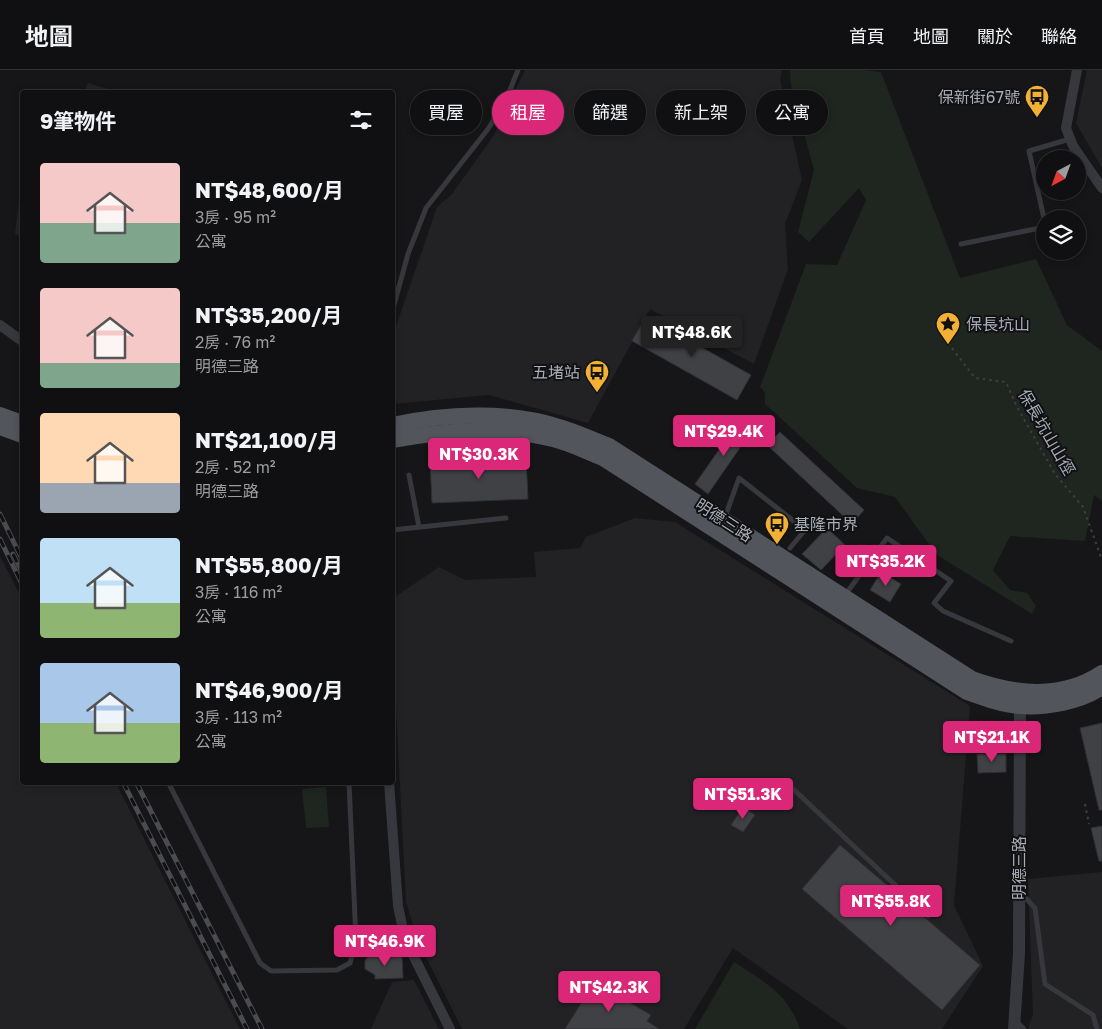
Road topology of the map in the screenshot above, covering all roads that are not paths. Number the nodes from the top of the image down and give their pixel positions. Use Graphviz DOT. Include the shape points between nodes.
graph roads {
  1 [pos="518,70"];
  2 [pos="1077,70"];
  3 [pos="1070,138"];
  4 [pos="1102,188"];
  5 [pos="1042,210"];
  6 [pos="1036,229"];
  7 [pos="961,244"];
  8 [pos="395,301"];
  9 [pos="0,325"];
  10 [pos="20,340"];
  11 [pos="0,415"];
  12 [pos="20,422"];
  13 [pos="395,424"];
  14 [pos="0,427"];
  15 [pos="20,434"];
  16 [pos="395,439"];
  17 [pos="409,475"];
  18 [pos="506,518"];
  19 [pos="720,525"];
  20 [pos="419,527"];
  21 [pos="395,530"];
  22 [pos="790,548"];
  23 [pos="844,598"];
  24 [pos="1011,641"];
  25 [pos="1102,673"];
  26 [pos="1102,687"];
  27 [pos="1020,700"];
  28 [pos="170,785"];
  29 [pos="349,785"];
  30 [pos="390,785"];
  31 [pos="790,786"];
  32 [pos="1020,892"];
  33 [pos="928,916"];
  34 [pos="405,939"];
  35 [pos="356,942"];
  36 [pos="1018,1026"];
  37 [pos="450,1029"];
  38 [pos="1097,1029"];
  1 -- 8 [label="lane" via="505,102 488,129 426,208 408,254"];
  2 -- 3 [label="street" via="1066,128"];
  3 -- 4 [label="street"];
  3 -- 5 [label="lane" via="1029,151"];
  6 -- 7 [label="lane"];
  9 -- 10 [label="street"];
  11 -- 12 [label="main road"];
  13 -- 19 [label="main road, 明德三路" via="469,417 516,418 558,426 609,446"];
  14 -- 15 [label="main road"];
  16 -- 19 [label="main road, 明德三路" via="450,430 515,432 554,439 603,458"];
  17 -- 20 [label="lane"];
  18 -- 20 [label="lane"];
  19 -- 22 [label="lane" via="739,478 805,530"];
  19 -- 23 [label="main road, 明德三路"];
  19 -- 27 [label="main road, 明德三路" via="952,684 992,700"];
  20 -- 21 [label="lane"];
  23 -- 24 [label="lane" via="887,538 951,581 934,603 943,611"];
  23 -- 27 [label="main road, 明德三路" via="959,672"];
  25 -- 27 [label="main road" via="1063,690"];
  26 -- 27 [label="main road" via="1067,702"];
  27 -- 32 [label="street, 明德三路"];
  28 -- 35 [label="lane" via="260,962 271,971 337,970 350,963"];
  29 -- 35 [label="lane"];
  30 -- 34 [label="street" via="398,906"];
  31 -- 33 [label="lane"];
  32 -- 36 [label="street, 明德三路"];
  32 -- 38 [label="lane" via="1036,908 1045,984 1093,1016"];
  34 -- 35 [label="lane"];
  34 -- 37 [label="street"];
}
